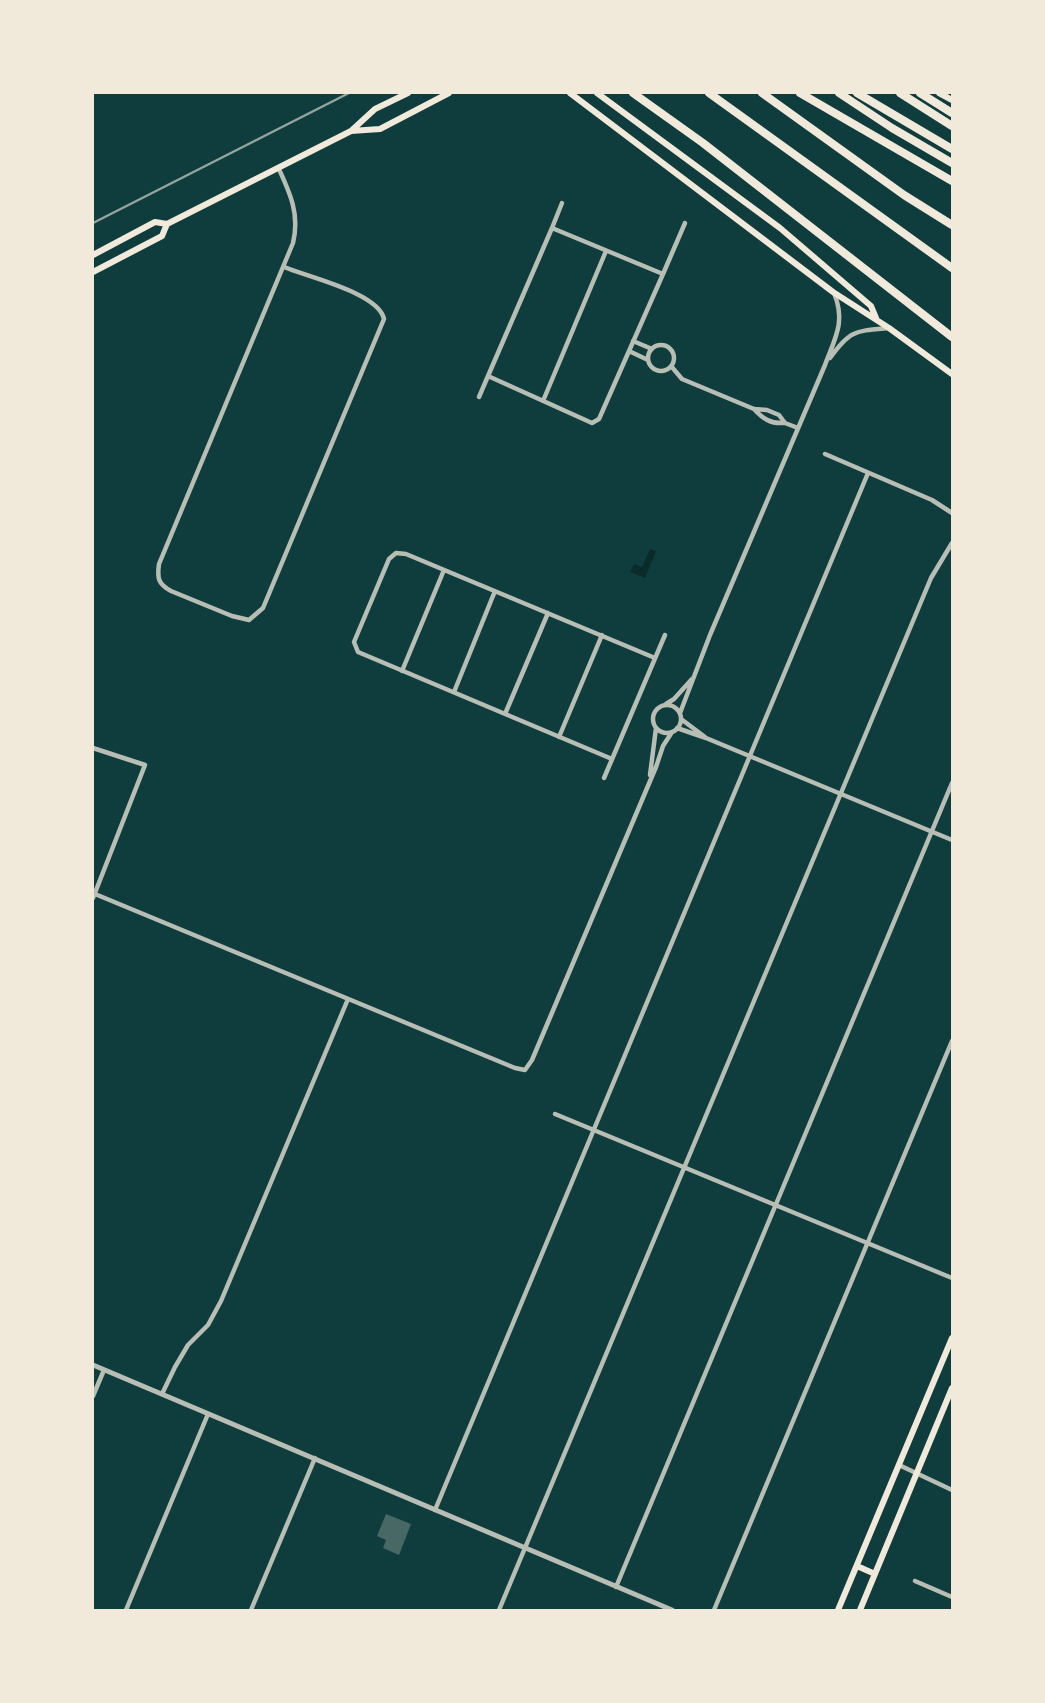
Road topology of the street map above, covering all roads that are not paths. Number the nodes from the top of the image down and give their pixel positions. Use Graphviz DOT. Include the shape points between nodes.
graph roads {
  1 [pos="408,93"];
  2 [pos="449,93"];
  3 [pos="570,93"];
  4 [pos="634,93"];
  5 [pos="709,93"];
  6 [pos="762,93"];
  7 [pos="800,93"];
  8 [pos="839,93"];
  9 [pos="857,93"];
  10 [pos="900,93"];
  11 [pos="920,93"];
  12 [pos="939,93"];
  13 [pos="600,94"];
  14 [pos="952,100"];
  15 [pos="952,113"];
  16 [pos="952,126"];
  17 [pos="351,131"];
  18 [pos="952,149"];
  19 [pos="952,163"];
  20 [pos="278,167"];
  21 [pos="952,181"];
  22 [pos="562,202"];
  23 [pos="685,223"];
  24 [pos="167,224"];
  25 [pos="952,225"];
  26 [pos="552,228"];
  27 [pos="916,240"];
  28 [pos="607,251"];
  29 [pos="93,255"];
  30 [pos="952,262"];
  31 [pos="285,267"];
  32 [pos="952,268"];
  33 [pos="93,272"];
  34 [pos="663,274"];
  35 [pos="834,292"];
  36 [pos="928,316"];
  37 [pos="877,320"];
  38 [pos="889,327"];
  39 [pos="952,328"];
  40 [pos="952,337"];
  41 [pos="633,341"];
  42 [pos="652,349"];
  43 [pos="629,351"];
  44 [pos="648,360"];
  45 [pos="825,365"];
  46 [pos="671,366"];
  47 [pos="952,374"];
  48 [pos="488,376"];
  49 [pos="479,397"];
  50 [pos="543,401"];
  51 [pos="798,428"];
  52 [pos="825,454"];
  53 [pos="868,473"];
  54 [pos="952,513"];
  55 [pos="952,543"];
  56 [pos="444,570"];
  57 [pos="495,591"];
  58 [pos="548,613"];
  59 [pos="602,635"];
  60 [pos="664,635"];
  61 [pos="655,658"];
  62 [pos="402,671"];
  63 [pos="693,678"];
  64 [pos="454,692"];
  65 [pos="665,705"];
  66 [pos="505,714"];
  67 [pos="680,716"];
  68 [pos="656,727"];
  69 [pos="675,730"];
  70 [pos="559,737"];
  71 [pos="706,737"];
  72 [pos="93,748"];
  73 [pos="750,757"];
  74 [pos="612,759"];
  75 [pos="604,778"];
  76 [pos="648,783"];
  77 [pos="952,783"];
  78 [pos="841,794"];
  79 [pos="932,832"];
  80 [pos="952,840"];
  81 [pos="94,896"];
  82 [pos="348,999"];
  83 [pos="952,1041"];
  84 [pos="555,1114"];
  85 [pos="593,1130"];
  86 [pos="685,1167"];
  87 [pos="776,1205"];
  88 [pos="869,1242"];
  89 [pos="952,1278"];
  90 [pos="952,1338"];
  91 [pos="93,1365"];
  92 [pos="104,1370"];
  93 [pos="952,1388"];
  94 [pos="162,1394"];
  95 [pos="93,1396"];
  96 [pos="208,1414"];
  97 [pos="315,1458"];
  98 [pos="899,1465"];
  99 [pos="917,1472"];
  100 [pos="952,1490"];
  101 [pos="435,1510"];
  102 [pos="526,1549"];
  103 [pos="857,1566"];
  104 [pos="875,1574"];
  105 [pos="915,1581"];
  106 [pos="616,1587"];
  107 [pos="952,1597"];
  108 [pos="126,1610"];
  109 [pos="251,1610"];
  110 [pos="499,1610"];
  111 [pos="672,1610"];
  112 [pos="714,1610"];
  113 [pos="838,1610"];
  114 [pos="860,1610"];
  1 -- 17 [label="main road" via="375,109"];
  2 -- 17 [label="main road" via="380,129"];
  3 -- 35 [label="main road"];
  4 -- 36 [label="highway"];
  5 -- 27 [label="highway"];
  6 -- 25 [label="highway"];
  7 -- 21 [label="highway"];
  8 -- 19 [label="highway"];
  9 -- 18 [label="highway"];
  10 -- 16 [label="highway"];
  11 -- 15 [label="highway"];
  12 -- 14 [label="main road"];
  13 -- 37 [label="main road" via="780,228 871,306"];
  17 -- 20 [label="main road"];
  20 -- 24 [label="main road"];
  20 -- 31 [label="street" via="296,218"];
  22 -- 26 [label="street"];
  23 -- 34 [label="street"];
  24 -- 29 [label="main road" via="155,222"];
  24 -- 33 [label="main road" via="162,236"];
  26 -- 28 [label="street"];
  26 -- 48 [label="street"];
  27 -- 30 [label="highway"];
  27 -- 32 [label="highway"];
  28 -- 34 [label="street"];
  28 -- 50 [label="street"];
  31 -- 31 [label="street" via="377,306 383,313 382,326 263,608 249,620 239,619 171,591 158,579 159,564"];
  34 -- 41 [label="street"];
  35 -- 37 [label="main road"];
  35 -- 45 [label="street" via="839,326"];
  36 -- 39 [label="highway"];
  36 -- 40 [label="highway"];
  37 -- 38 [label="main road"];
  38 -- 45 [label="street" via="847,336"];
  38 -- 47 [label="main road"];
  41 -- 42 [label="street"];
  41 -- 43 [label="street"];
  42 -- 44 [label="street"];
  42 -- 46 [label="street" via="668,347 674,358"];
  43 -- 44 [label="street"];
  43 -- 50 [label="street" via="599,419 592,423"];
  44 -- 46 [label="street" via="655,369"];
  45 -- 51 [label="street"];
  46 -- 51 [label="street" via="682,379 779,415"];
  48 -- 49 [label="street"];
  48 -- 50 [label="street"];
  51 -- 63 [label="street"];
  52 -- 53 [label="street"];
  53 -- 54 [label="street"];
  53 -- 73 [label="street"];
  55 -- 78 [label="street" via="931,578"];
  56 -- 57 [label="street"];
  56 -- 62 [label="street"];
  56 -- 62 [label="street" via="407,554 392,555 356,636 355,648 362,654"];
  57 -- 58 [label="street"];
  57 -- 64 [label="street"];
  58 -- 59 [label="street"];
  58 -- 66 [label="street"];
  59 -- 61 [label="street"];
  59 -- 70 [label="street"];
  60 -- 61 [label="street"];
  61 -- 74 [label="street"];
  62 -- 64 [label="street"];
  63 -- 65 [label="street"];
  63 -- 67 [label="street"];
  64 -- 66 [label="street"];
  65 -- 67 [label="street" via="674,706"];
  65 -- 68 [label="street" via="653,714"];
  66 -- 70 [label="street"];
  67 -- 69 [label="street"];
  67 -- 71 [label="street"];
  68 -- 69 [label="street" via="663,732"];
  68 -- 76 [label="street"];
  69 -- 71 [label="street"];
  69 -- 76 [label="street"];
  70 -- 74 [label="street"];
  71 -- 73 [label="street"];
  72 -- 81 [label="street" via="145,765"];
  73 -- 78 [label="street"];
  73 -- 85 [label="street"];
  74 -- 75 [label="street"];
  76 -- 82 [label="street" via="525,1070"];
  77 -- 79 [label="street"];
  78 -- 79 [label="street"];
  78 -- 86 [label="street"];
  79 -- 80 [label="street"];
  79 -- 87 [label="street"];
  81 -- 82 [label="street"];
  82 -- 94 [label="street" via="221,1301 208,1325 188,1345"];
  83 -- 88 [label="street"];
  84 -- 85 [label="street"];
  85 -- 86 [label="street"];
  85 -- 101 [label="street"];
  86 -- 87 [label="street"];
  86 -- 102 [label="street"];
  87 -- 88 [label="street"];
  87 -- 106 [label="street"];
  88 -- 89 [label="street"];
  88 -- 112 [label="street"];
  90 -- 98 [label="main road"];
  91 -- 92 [label="street"];
  92 -- 94 [label="street"];
  92 -- 95 [label="street"];
  93 -- 99 [label="main road"];
  94 -- 96 [label="street"];
  96 -- 97 [label="street"];
  96 -- 108 [label="street"];
  97 -- 101 [label="street"];
  97 -- 109 [label="street"];
  98 -- 99 [label="street"];
  98 -- 103 [label="main road"];
  99 -- 100 [label="street"];
  99 -- 104 [label="main road"];
  101 -- 102 [label="street"];
  102 -- 106 [label="street"];
  102 -- 110 [label="street"];
  103 -- 104 [label="main road"];
  103 -- 113 [label="main road"];
  104 -- 114 [label="main road"];
  105 -- 107 [label="street"];
  106 -- 111 [label="street"];
}
